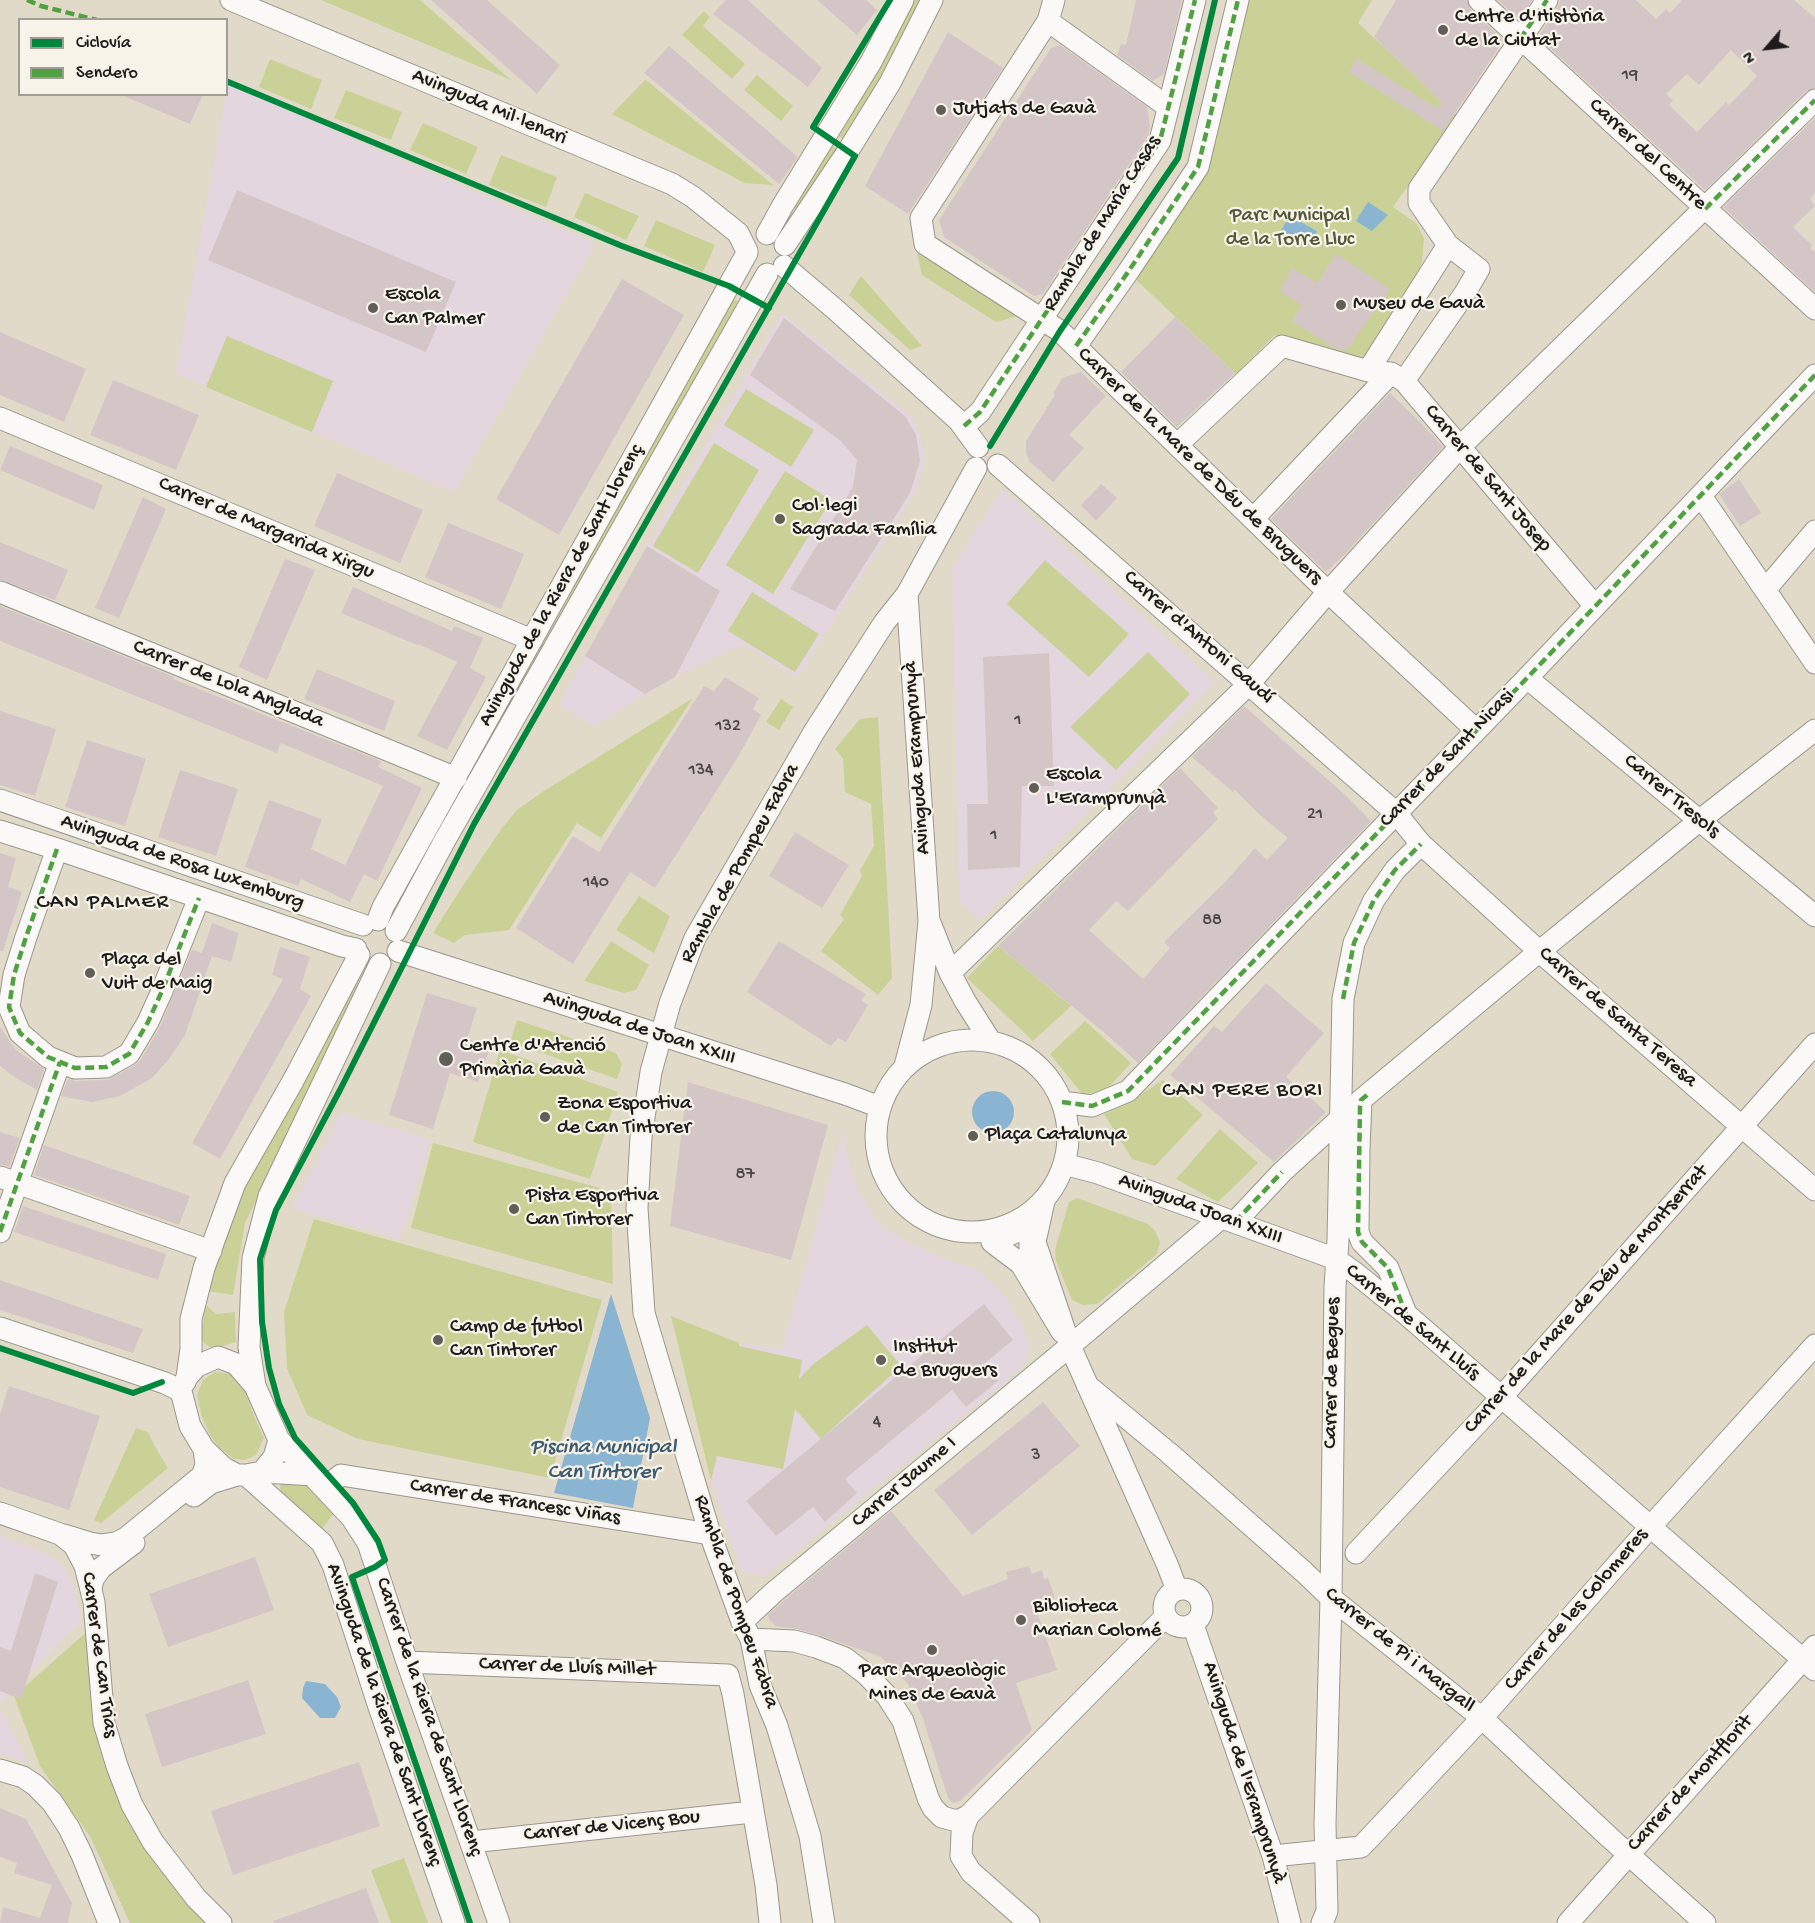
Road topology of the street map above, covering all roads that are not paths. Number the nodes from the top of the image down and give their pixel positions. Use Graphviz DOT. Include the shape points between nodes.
graph roads {
  1 [pos="231,0"];
  2 [pos="903,0"];
  3 [pos="933,0"];
  4 [pos="1054,0"];
  5 [pos="1195,0"];
  6 [pos="1238,0"];
  7 [pos="1479,0"];
  8 [pos="1547,0"];
  9 [pos="1048,21"];
  10 [pos="1520,39"];
  11 [pos="1815,100"];
  12 [pos="1168,107"];
  13 [pos="1705,209"];
  14 [pos="752,241"];
  15 [pos="1448,245"];
  16 [pos="779,262"];
  17 [pos="1815,309"];
  18 [pos="1042,321"];
  19 [pos="1076,346"];
  20 [pos="1368,371"];
  21 [pos="1815,375"];
  22 [pos="1397,377"];
  23 [pos="0,418"];
  24 [pos="964,426"];
  25 [pos="1177,445"];
  26 [pos="978,447"];
  27 [pos="1460,447"];
  28 [pos="998,465"];
  29 [pos="976,468"];
  30 [pos="1701,496"];
  31 [pos="1253,519"];
  32 [pos="1815,531"];
  33 [pos="1765,590"];
  34 [pos="0,592"];
  35 [pos="1328,592"];
  36 [pos="907,594"];
  37 [pos="1595,606"];
  38 [pos="532,640"];
  39 [pos="1815,663"];
  40 [pos="1527,678"];
  41 [pos="1250,684"];
  42 [pos="1476,730"];
  43 [pos="1815,730"];
  44 [pos="456,778"];
  45 [pos="0,800"];
  46 [pos="1396,813"];
  47 [pos="1700,820"];
  48 [pos="0,831"];
  49 [pos="1421,844"];
  50 [pos="57,849"];
  51 [pos="199,898"];
  52 [pos="1815,916"];
  53 [pos="929,921"];
  54 [pos="384,932"];
  55 [pos="357,952"];
  56 [pos="1540,952"];
  57 [pos="380,964"];
  58 [pos="950,973"];
  59 [pos="662,1036"];
  60 [pos="991,1042"];
  61 [pos="1815,1044"];
  62 [pos="60,1062"];
  63 [pos="905,1066"];
  64 [pos="1062,1102"];
  65 [pos="880,1107"];
  66 [pos="1340,1119"];
  67 [pos="1742,1126"];
  68 [pos="1064,1164"];
  69 [pos="9,1180"];
  70 [pos="1815,1190"];
  71 [pos="1044,1201"];
  72 [pos="1228,1220"];
  73 [pos="0,1232"];
  74 [pos="957,1232"];
  75 [pos="211,1251"];
  76 [pos="1336,1259"];
  77 [pos="1406,1314"];
  78 [pos="0,1328"];
  79 [pos="1066,1339"];
  80 [pos="1815,1345"];
  81 [pos="184,1384"];
  82 [pos="1087,1385"];
  83 [pos="255,1386"];
  84 [pos="1501,1397"];
  85 [pos="279,1440"];
  86 [pos="204,1449"];
  87 [pos="249,1474"];
  88 [pos="325,1479"];
  89 [pos="0,1513"];
  90 [pos="1651,1526"];
  91 [pos="60,1534"];
  92 [pos="710,1534"];
  93 [pos="1356,1553"];
  94 [pos="91,1589"];
  95 [pos="1177,1590"];
  96 [pos="1331,1598"];
  97 [pos="1166,1616"];
  98 [pos="1193,1624"];
  99 [pos="748,1638"];
  100 [pos="1811,1658"];
  101 [pos="407,1662"];
  102 [pos="730,1685"];
  103 [pos="760,1685"];
  104 [pos="1482,1718"];
  105 [pos="0,1770"];
  106 [pos="752,1812"];
  107 [pos="968,1816"];
  108 [pos="471,1842"];
  109 [pos="1326,1850"];
  110 [pos="1628,1855"];
  111 [pos="1273,1856"];
  112 [pos="109,1923"];
  113 [pos="221,1923"];
  114 [pos="454,1923"];
  115 [pos="499,1923"];
  116 [pos="770,1923"];
  117 [pos="824,1923"];
  118 [pos="1029,1923"];
  119 [pos="1290,1923"];
  120 [pos="1304,1923"];
  121 [pos="1322,1923"];
  122 [pos="1568,1923"];
  123 [pos="1705,1923"];
  1 -- 14 [label="street, Avinguda Mil·lenari" via="672,184"];
  2 -- 14 [label="street, Avinguda de la Riera de Sant Llorenç" via="871,62 783,205"];
  3 -- 16 [label="street" via="890,83"];
  4 -- 9 [label="street"];
  5 -- 12 [label="street, Rambla de Maria Casas"];
  6 -- 19 [label="street, Rambla de Maria Casas" via="1198,167"];
  7 -- 10 [label="street, Carrer del Centre"];
  8 -- 10 [label="street"];
  9 -- 12 [label="street"];
  9 -- 18 [label="street, Carrer de la Mare de Déu de Bruguers" via="921,218 925,244"];
  10 -- 13 [label="street, Carrer del Centre"];
  10 -- 15 [label="street" via="1419,189 1419,203"];
  11 -- 13 [label="street"];
  12 -- 18 [label="street, Rambla de Maria Casas" via="1160,141"];
  13 -- 17 [label="street, Carrer del Centre"];
  13 -- 27 [label="street"];
  14 -- 16 [label="street" via="778,237"];
  14 -- 16 [label="street" via="751,266 761,273"];
  14 -- 38 [label="street, Avinguda de la Riera de Sant Llorenç"];
  15 -- 20 [label="street"];
  15 -- 22 [label="street" via="1479,269 1465,293"];
  16 -- 24 [label="street"];
  16 -- 54 [label="street" via="445,840"];
  18 -- 19 [label="street, Carrer de la Mare de Déu de Bruguers"];
  18 -- 24 [label="street, Rambla de Maria Casas" via="980,412"];
  19 -- 25 [label="street, Carrer de la Mare de Déu de Bruguers"];
  20 -- 22 [label="street"];
  20 -- 25 [label="street" via="1282,346"];
  21 -- 30 [label="street, Carrer de Sant Nicasi"];
  22 -- 27 [label="street, Carrer de Sant Josep"];
  22 -- 31 [label="street"];
  23 -- 38 [label="street, Carrer de Margarida Xirgu"];
  24 -- 26 [label="street"];
  25 -- 31 [label="street, Carrer de la Mare de Déu de Bruguers"];
  26 -- 28 [label="street" via="995,448"];
  26 -- 29 [label="street" via="972,459"];
  27 -- 35 [label="street"];
  27 -- 37 [label="street, Carrer de Sant Josep"];
  28 -- 29 [label="street" via="988,473"];
  28 -- 41 [label="street, Carrer d'Antoni Gaudí"];
  29 -- 36 [label="street, Rambla de Pompeu Fabra"];
  30 -- 33 [label="street"];
  30 -- 37 [label="street, Carrer de Sant Nicasi"];
  31 -- 35 [label="street, Carrer de la Mare de Déu de Bruguers"];
  32 -- 33 [label="street"];
  33 -- 39 [label="street"];
  34 -- 44 [label="street, Carrer de Lola Anglada"];
  35 -- 41 [label="street"];
  35 -- 42 [label="street, Carrer de la Mare de Déu de Bruguers"];
  36 -- 53 [label="street, Avinguda Eramprunyà"];
  36 -- 59 [label="street, Rambla de Pompeu Fabra" via="814,732 695,938"];
  37 -- 40 [label="street, Carrer de Sant Nicasi"];
  38 -- 44 [label="street, Avinguda de la Riera de Sant Llorenç"];
  40 -- 42 [label="street, Carrer de Sant Nicasi"];
  40 -- 47 [label="street, Carrer Tresols"];
  41 -- 46 [label="street, Carrer d'Antoni Gaudí"];
  41 -- 58 [label="street"];
  42 -- 46 [label="street, Carrer de Sant Nicasi"];
  43 -- 47 [label="street"];
  44 -- 54 [label="street, Avinguda de la Riera de Sant Llorenç" via="383,908"];
  45 -- 54 [label="street, Avinguda de Rosa Luxemburg"];
  46 -- 49 [label="street, Carrer d'Antoni Gaudí"];
  46 -- 64 [label="street, Carrer de Sant Nicasi" via="1128,1091 1092,1106"];
  47 -- 52 [label="street, Carrer Tresols"];
  47 -- 56 [label="street"];
  48 -- 50 [label="street, Avinguda de Rosa Luxemburg"];
  49 -- 56 [label="street, Carrer de Santa Teresa"];
  49 -- 66 [label="street, Carrer de Begues" via="1395,870 1374,900 1354,944 1343,999"];
  50 -- 51 [label="street, Avinguda de Rosa Luxemburg"];
  50 -- 62 [label="street" via="14,975 9,1007 20,1033"];
  51 -- 55 [label="street, Avinguda de Rosa Luxemburg"];
  51 -- 62 [label="street" via="162,991 129,1054 106,1067 75,1068"];
  53 -- 58 [label="street"];
  53 -- 63 [label="street" via="921,1005"];
  54 -- 55 [label="street, Avinguda de la Riera de Sant Llorenç" via="356,935"];
  54 -- 57 [label="street" via="391,960"];
  54 -- 59 [label="street, Avinguda de Joan XXIII"];
  55 -- 57 [label="street, Avinguda de Rosa Luxemburg" via="366,962"];
  55 -- 75 [label="street, Avinguda de la Riera de Sant Llorenç" via="293,1081 235,1183"];
  56 -- 67 [label="street, Carrer de Santa Teresa"];
  56 -- 77 [label="street" via="1361,1101 1358,1232 1362,1242 1388,1268"];
  57 -- 83 [label="street, Carrer de la Riera de Sant Llorenç" via="269,1196 253,1258 249,1347"];
  58 -- 60 [label="street"];
  59 -- 65 [label="street, Avinguda de Joan XXIII"];
  59 -- 92 [label="street, Rambla de Pompeu Fabra" via="651,1072 641,1137 637,1208 644,1313"];
  60 -- 63 [label="street" via="945,1044"];
  60 -- 64 [label="street" via="1034,1063 1050,1080"];
  61 -- 67 [label="street, Carrer de la Mare de Déu de Montserrat"];
  62 -- 69 [label="street"];
  63 -- 65 [label="street" via="887,1089"];
  64 -- 68 [label="street" via="1068,1134"];
  65 -- 74 [label="street" via="876,1150 887,1183 916,1215"];
  66 -- 72 [label="street, Carrer Jaume I"];
  66 -- 76 [label="street, Carrer de Begues"];
  67 -- 70 [label="street, Carrer de Santa Teresa"];
  67 -- 84 [label="street, Carrer de la Mare de Déu de Montserrat"];
  68 -- 71 [label="street"];
  68 -- 72 [label="street, Avinguda Joan XXIII"];
  69 -- 73 [label="street"];
  69 -- 75 [label="street"];
  71 -- 74 [label="street" via="1030,1214 1004,1227 986,1232"];
  71 -- 79 [label="street" via="1035,1242"];
  72 -- 76 [label="street, Avinguda Joan XXIII"];
  72 -- 79 [label="street, Carrer Jaume I"];
  74 -- 79 [label="street" via="1008,1261"];
  75 -- 81 [label="street, Avinguda de la Riera de Sant Llorenç" via="191,1319 191,1348"];
  76 -- 77 [label="street, Carrer de Sant Lluís"];
  76 -- 96 [label="street, Carrer de Begues"];
  77 -- 84 [label="street, Carrer de Sant Lluís"];
  78 -- 81 [label="street" via="165,1383"];
  79 -- 79 [label="street" via="1021,1264 992,1242 1030,1226 1030,1257"];
  79 -- 82 [label="street"];
  79 -- 99 [label="street, Carrer Jaume I" via="782,1586"];
  80 -- 90 [label="street, Carrer de les Colomeres"];
  81 -- 83 [label="street" via="197,1366 218,1357 236,1364"];
  81 -- 86 [label="street, Avinguda de la Riera de Sant Llorenç" via="190,1426"];
  82 -- 95 [label="street"];
  82 -- 96 [label="street, Carrer de Pi i Margall"];
  83 -- 85 [label="street, Carrer de la Riera de Sant Llorenç"];
  84 -- 90 [label="street, Carrer de Sant Lluís"];
  84 -- 93 [label="street, Carrer de la Mare de Déu de Montserrat"];
  85 -- 87 [label="street" via="274,1457"];
  85 -- 88 [label="street, Carrer de la Riera de Sant Llorenç"];
  86 -- 87 [label="street, Avinguda de la Riera de Sant Llorenç" via="224,1468"];
  86 -- 91 [label="street" via="206,1465 202,1476 126,1538 102,1545"];
  87 -- 88 [label="street"];
  87 -- 94 [label="street" via="206,1486 113,1558 96,1574"];
  87 -- 114 [label="street, Avinguda de la Riera de Sant Llorenç" via="322,1543 333,1564"];
  88 -- 92 [label="street, Carrer de Francesc Viñas"];
  88 -- 101 [label="street, Carrer de la Riera de Sant Llorenç" via="368,1543"];
  89 -- 91 [label="street, Carrer de Can Trias"];
  90 -- 100 [label="street, Carrer de Sant Lluís"];
  90 -- 104 [label="street, Carrer de les Colomeres"];
  91 -- 94 [label="street, Carrer de Can Trias" via="74,1545 86,1566"];
  92 -- 99 [label="street, Rambla de Pompeu Fabra"];
  94 -- 113 [label="street, Carrer de Can Trias" via="104,1723 132,1805 153,1842 196,1898"];
  95 -- 97 [label="street" via="1166,1600"];
  95 -- 98 [label="street" via="1188,1589 1200,1598 1202,1613"];
  96 -- 104 [label="street, Carrer de Pi i Margall"];
  96 -- 109 [label="street, Carrer de Begues"];
  97 -- 98 [label="street" via="1177,1626"];
  97 -- 107 [label="street"];
  98 -- 111 [label="street, Avinguda de l'Eramprunyà"];
  99 -- 102 [label="street, Carrer Jaume I"];
  99 -- 103 [label="street, Rambla de Pompeu Fabra"];
  99 -- 107 [label="street" via="794,1641 816,1647 844,1658 867,1675 903,1721 933,1808 942,1817 957,1821"];
  100 -- 110 [label="street, Carrer de Montflorit"];
  101 -- 102 [label="street, Carrer de Lluís Millet"];
  101 -- 108 [label="street, Carrer de la Riera de Sant Llorenç"];
  102 -- 103 [label="street"];
  102 -- 106 [label="street"];
  103 -- 117 [label="street, Rambla de Pompeu Fabra" via="777,1726 810,1836"];
  104 -- 109 [label="street, Carrer de les Colomeres" via="1360,1847"];
  104 -- 110 [label="street, Carrer de Pi i Margall"];
  105 -- 112 [label="street" via="22,1777 52,1802 82,1855"];
  106 -- 108 [label="street, Carrer de Vicenç Bou"];
  106 -- 116 [label="street"];
  107 -- 118 [label="street" via="961,1856 971,1872"];
  108 -- 115 [label="street, Carrer de la Riera de Sant Llorenç"];
  109 -- 111 [label="street, Carrer de les Colomeres"];
  109 -- 121 [label="street, Carrer de Begues" via="1327,1911"];
  110 -- 122 [label="street, Carrer de Montflorit"];
  110 -- 123 [label="street, Carrer de Pi i Margall"];
  111 -- 119 [label="street, Avinguda de l'Eramprunyà"];
  111 -- 120 [label="street"];
}
